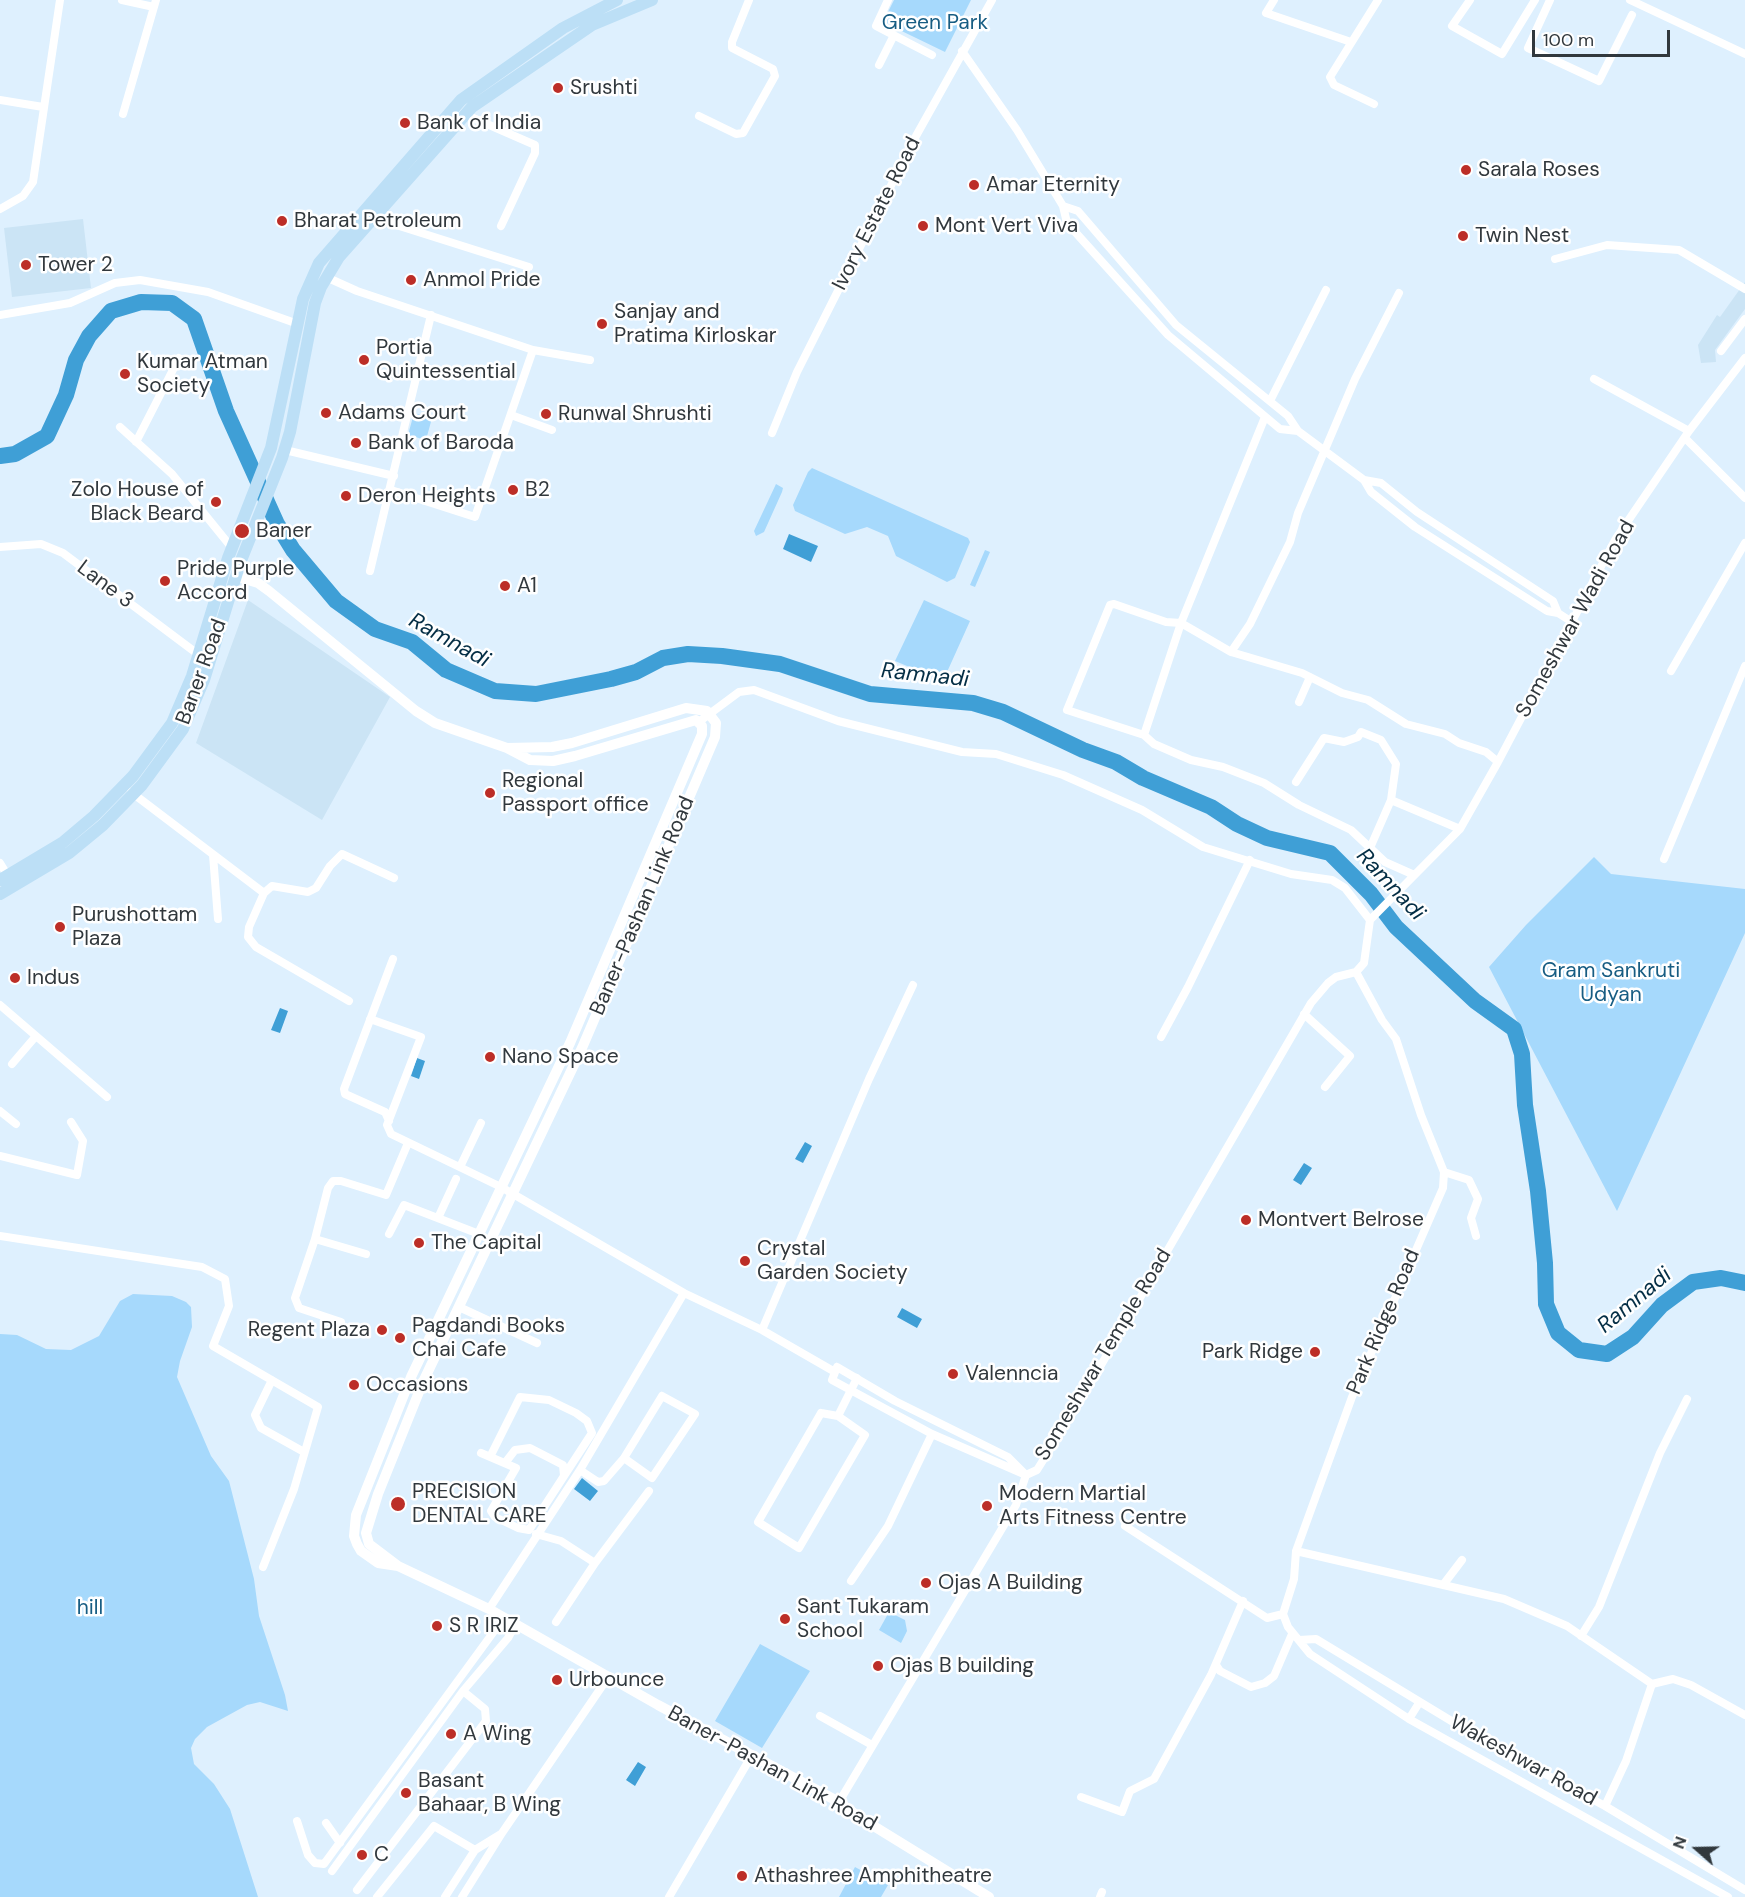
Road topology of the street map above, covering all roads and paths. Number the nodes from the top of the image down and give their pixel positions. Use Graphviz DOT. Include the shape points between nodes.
graph roads {
  1 [pos="60,0"];
  2 [pos="122,0"];
  3 [pos="617,0"];
  4 [pos="652,0"];
  5 [pos="749,0"];
  6 [pos="888,0"];
  7 [pos="992,0"];
  8 [pos="1274,0"];
  9 [pos="1378,0"];
  10 [pos="1470,0"];
  11 [pos="1535,0"];
  12 [pos="1550,0"];
  13 [pos="1630,0"];
  14 [pos="155,3"];
  15 [pos="1632,15"];
  16 [pos="894,35"];
  17 [pos="1351,42"];
  18 [pos="962,51"];
  19 [pos="932,54"];
  20 [pos="1745,54"];
  21 [pos="879,65"];
  22 [pos="0,100"];
  23 [pos="1374,104"];
  24 [pos="466,107"];
  25 [pos="42,109"];
  26 [pos="123,114"];
  27 [pos="699,116"];
  28 [pos="1063,206"];
  29 [pos="0,209"];
  30 [pos="379,214"];
  31 [pos="501,226"];
  32 [pos="359,227"];
  33 [pos="1555,260"];
  34 [pos="529,267"];
  35 [pos="326,277"];
  36 [pos="1745,289"];
  37 [pos="1326,290"];
  38 [pos="1399,292"];
  39 [pos="0,315"];
  40 [pos="431,315"];
  41 [pos="1745,319"];
  42 [pos="298,324"];
  43 [pos="533,350"];
  44 [pos="1722,351"];
  45 [pos="179,358"];
  46 [pos="1745,358"];
  47 [pos="590,360"];
  48 [pos="1742,369"];
  49 [pos="1594,379"];
  50 [pos="1270,401"];
  51 [pos="511,415"];
  52 [pos="1265,417"];
  53 [pos="120,428"];
  54 [pos="552,430"];
  55 [pos="1298,431"];
  56 [pos="772,433"];
  57 [pos="1687,434"];
  58 [pos="136,441"];
  59 [pos="1325,451"];
  60 [pos="283,454"];
  61 [pos="394,476"];
  62 [pos="1365,480"];
  63 [pos="391,490"];
  64 [pos="1745,498"];
  65 [pos="1745,543"];
  66 [pos="0,547"];
  67 [pos="232,548"];
  68 [pos="370,571"];
  69 [pos="236,576"];
  70 [pos="1558,613"];
  71 [pos="1572,622"];
  72 [pos="1181,623"];
  73 [pos="1232,652"];
  74 [pos="199,655"];
  75 [pos="1745,666"];
  76 [pos="1671,670"];
  77 [pos="1310,677"];
  78 [pos="1299,702"];
  79 [pos="712,714"];
  80 [pos="700,721"];
  81 [pos="1144,735"];
  82 [pos="507,748"];
  83 [pos="1498,762"];
  84 [pos="1296,782"];
  85 [pos="129,790"];
  86 [pos="1390,800"];
  87 [pos="1460,828"];
  88 [pos="1370,848"];
  89 [pos="213,855"];
  90 [pos="1664,859"];
  91 [pos="1250,860"];
  92 [pos="0,863"];
  93 [pos="1410,876"];
  94 [pos="4,878"];
  95 [pos="394,878"];
  96 [pos="264,893"];
  97 [pos="0,894"];
  98 [pos="218,919"];
  99 [pos="1370,920"];
  100 [pos="393,958"];
  101 [pos="1356,972"];
  102 [pos="913,985"];
  103 [pos="349,1001"];
  104 [pos="0,1005"];
  105 [pos="1304,1014"];
  106 [pos="370,1019"];
  107 [pos="36,1036"];
  108 [pos="1161,1037"];
  109 [pos="12,1065"];
  110 [pos="1325,1087"];
  111 [pos="107,1097"];
  112 [pos="1,1114"];
  113 [pos="389,1121"];
  114 [pos="71,1122"];
  115 [pos="16,1124"];
  116 [pos="481,1124"];
  117 [pos="408,1143"];
  118 [pos="0,1156"];
  119 [pos="460,1167"];
  120 [pos="1444,1172"];
  121 [pos="456,1179"];
  122 [pos="501,1187"];
  123 [pos="513,1194"];
  124 [pos="438,1218"];
  125 [pos="389,1234"];
  126 [pos="479,1234"];
  127 [pos="0,1236"];
  128 [pos="1476,1236"];
  129 [pos="315,1239"];
  130 [pos="366,1254"];
  131 [pos="684,1293"];
  132 [pos="459,1307"];
  133 [pos="341,1322"];
  134 [pos="762,1330"];
  135 [pos="537,1343"];
  136 [pos="835,1372"];
  137 [pos="857,1378"];
  138 [pos="272,1380"];
  139 [pos="851,1391"];
  140 [pos="1687,1399"];
  141 [pos="838,1416"];
  142 [pos="932,1434"];
  143 [pos="304,1452"];
  144 [pos="481,1453"];
  145 [pos="490,1457"];
  146 [pos="624,1458"];
  147 [pos="505,1463"];
  148 [pos="580,1470"];
  149 [pos="1026,1475"];
  150 [pos="564,1476"];
  151 [pos="649,1491"];
  152 [pos="356,1515"];
  153 [pos="368,1519"];
  154 [pos="1125,1526"];
  155 [pos="536,1534"];
  156 [pos="1296,1551"];
  157 [pos="1462,1560"];
  158 [pos="595,1563"];
  159 [pos="398,1566"];
  160 [pos="263,1567"];
  161 [pos="851,1581"];
  162 [pos="1443,1585"];
  163 [pos="1244,1601"];
  164 [pos="489,1609"];
  165 [pos="1283,1614"];
  166 [pos="503,1619"];
  167 [pos="556,1622"];
  168 [pos="515,1625"];
  169 [pos="1292,1634"];
  170 [pos="1581,1636"];
  171 [pos="1299,1640"];
  172 [pos="1216,1665"];
  173 [pos="609,1676"];
  174 [pos="1652,1684"];
  175 [pos="463,1691"];
  176 [pos="1419,1703"];
  177 [pos="1745,1714"];
  178 [pos="820,1716"];
  179 [pos="1409,1719"];
  180 [pos="872,1745"];
  181 [pos="752,1755"];
  182 [pos="1082,1797"];
  183 [pos="839,1802"];
  184 [pos="1605,1806"];
  185 [pos="297,1821"];
  186 [pos="326,1823"];
  187 [pos="502,1833"];
  188 [pos="339,1843"];
  189 [pos="474,1850"];
  190 [pos="332,1871"];
  191 [pos="357,1890"];
  192 [pos="1745,1890"];
  193 [pos="377,1897"];
  194 [pos="445,1897"];
  195 [pos="461,1897"];
  196 [pos="669,1897"];
  197 [pos="989,1897"];
  198 [pos="1728,1897"];
  1 -- 25 [label="street"];
  2 -- 14 [label="street"];
  3 -- 24 [label="main road" via="563,28"];
  4 -- 24 [label="main road" via="592,25"];
  5 -- 27 [label="street" via="732,48 773,69 775,76 743,132 736,134"];
  6 -- 16 [label="street" via="876,26"];
  7 -- 18 [label="street, Ivory Estate Road"];
  8 -- 17 [label="street" via="1266,13"];
  9 -- 17 [label="street"];
  10 -- 11 [label="street" via="1452,26 1502,54"];
  12 -- 15 [label="street" via="1528,48 1599,81"];
  13 -- 20 [label="street"];
  14 -- 26 [label="street"];
  16 -- 19 [label="street"];
  16 -- 21 [label="street"];
  17 -- 23 [label="street" via="1330,80"];
  18 -- 28 [label="street"];
  18 -- 56 [label="street, Ivory Estate Road" via="797,372"];
  22 -- 25 [label="street"];
  24 -- 30 [label="main road"];
  24 -- 31 [label="street" via="535,145 535,153"];
  24 -- 32 [label="main road"];
  25 -- 29 [label="street" via="33,182 23,196"];
  28 -- 50 [label="street" via="1078,211 1176,325"];
  28 -- 52 [label="street" via="1067,224 1168,335"];
  30 -- 32 [label="main road"];
  30 -- 34 [label="street" via="393,224"];
  32 -- 35 [label="main road, Baner Road"];
  32 -- 42 [label="main road, Baner Road" via="320,263 306,291"];
  33 -- 36 [label="street" via="1607,245 1679,250"];
  35 -- 40 [label="street"];
  35 -- 60 [label="main road, Baner Road" via="315,303"];
  37 -- 50 [label="street"];
  38 -- 59 [label="street" via="1355,379"];
  39 -- 42 [label="street" via="70,303 115,283 140,280 208,292"];
  40 -- 43 [label="street"];
  40 -- 61 [label="street"];
  41 -- 44 [label="street"];
  42 -- 67 [label="main road, Baner Road" via="271,448"];
  43 -- 47 [label="street"];
  43 -- 51 [label="street"];
  45 -- 58 [label="street"];
  46 -- 48 [label="street, Someshwar Wadi Road"];
  48 -- 57 [label="street, Someshwar Wadi Road"];
  49 -- 57 [label="street"];
  50 -- 55 [label="street"];
  51 -- 54 [label="street"];
  51 -- 63 [label="street" via="475,517"];
  52 -- 55 [label="street" via="1280,429"];
  52 -- 72 [label="street"];
  53 -- 58 [label="street"];
  55 -- 59 [label="street"];
  57 -- 64 [label="street"];
  57 -- 71 [label="street, Someshwar Wadi Road" via="1615,540"];
  58 -- 67 [label="street" via="172,474"];
  59 -- 62 [label="street"];
  59 -- 73 [label="street" via="1267,593"];
  60 -- 61 [label="street"];
  60 -- 69 [label="main road, Baner Road"];
  61 -- 63 [label="street"];
  62 -- 70 [label="street" via="1371,492 1415,527 1547,611"];
  62 -- 70 [label="street" via="1381,483 1417,512 1553,601"];
  63 -- 68 [label="street"];
  65 -- 76 [label="street"];
  66 -- 74 [label="street, Lane 3" via="41,544 63,553"];
  67 -- 74 [label="main road, Baner Road"];
  69 -- 82 [label="street" via="269,591 416,711 435,723"];
  69 -- 85 [label="main road, Baner Road" via="194,706 172,746"];
  70 -- 71 [label="street"];
  71 -- 83 [label="street, Someshwar Wadi Road"];
  72 -- 73 [label="street"];
  72 -- 81 [label="street"];
  72 -- 81 [label="street" via="1110,605 1067,710"];
  73 -- 77 [label="street"];
  74 -- 85 [label="main road, Baner Road" via="172,723"];
  75 -- 90 [label="street"];
  77 -- 78 [label="street"];
  77 -- 83 [label="street" via="1380,706 1406,724 1444,734 1486,752"];
  79 -- 80 [label="street"];
  79 -- 82 [label="street" via="686,708 572,743"];
  79 -- 91 [label="street" via="739,692 754,690 849,724 962,752 996,754 1063,775 1142,810 1203,847"];
  79 -- 123 [label="street, Baner-Pashan Link Road" via="715,737 582,1048"];
  80 -- 82 [label="street" via="553,761 530,760"];
  80 -- 122 [label="street, Baner-Pashan Link Road" via="702,734 570,1042"];
  81 -- 88 [label="street" via="1154,744 1191,760 1264,783 1351,830"];
  83 -- 87 [label="street, Someshwar Wadi Road"];
  84 -- 86 [label="street" via="1324,738 1344,742 1361,732 1381,740 1396,764"];
  85 -- 89 [label="street"];
  85 -- 94 [label="main road, Baner Road" via="69,838"];
  85 -- 97 [label="main road, Baner Road" via="103,825 69,853"];
  86 -- 87 [label="street"];
  86 -- 88 [label="street"];
  87 -- 93 [label="street"];
  88 -- 93 [label="street" via="1384,862"];
  89 -- 96 [label="street"];
  89 -- 98 [label="street"];
  91 -- 99 [label="street" via="1291,874 1332,880 1345,888"];
  91 -- 108 [label="street"];
  92 -- 94 [label="street"];
  93 -- 99 [label="street"];
  95 -- 96 [label="street" via="342,854 316,888 308,892 272,886"];
  96 -- 103 [label="street" via="248,937 256,947"];
  99 -- 101 [label="street" via="1368,953"];
  100 -- 106 [label="street"];
  101 -- 105 [label="street, Someshwar Temple Road" via="1328,983"];
  101 -- 120 [label="street" via="1396,1039"];
  102 -- 134 [label="street"];
  104 -- 107 [label="street"];
  105 -- 110 [label="street" via="1350,1056"];
  105 -- 149 [label="street, Someshwar Temple Road" via="1079,1403 1037,1470"];
  106 -- 113 [label="street" via="344,1093 385,1112"];
  106 -- 113 [label="street" via="421,1037"];
  107 -- 109 [label="street"];
  107 -- 111 [label="street"];
  112 -- 115 [label="street"];
  113 -- 117 [label="street" via="387,1130"];
  114 -- 118 [label="street" via="82,1141 77,1175"];
  116 -- 119 [label="street"];
  117 -- 119 [label="street"];
  117 -- 129 [label="street" via="386,1195 333,1181"];
  119 -- 122 [label="street"];
  120 -- 128 [label="street" via="1469,1180 1478,1199 1471,1218"];
  120 -- 156 [label="street, Park Ridge Road" via="1443,1188 1352,1397"];
  121 -- 124 [label="street"];
  122 -- 123 [label="street"];
  122 -- 126 [label="street, Baner-Pashan Link Road"];
  123 -- 131 [label="street"];
  123 -- 132 [label="street, Baner-Pashan Link Road"];
  124 -- 125 [label="street" via="404,1205"];
  124 -- 126 [label="street"];
  126 -- 152 [label="street, Baner-Pashan Link Road" via="411,1377"];
  127 -- 138 [label="street" via="202,1267 225,1279 229,1306 213,1346"];
  129 -- 130 [label="street"];
  129 -- 133 [label="street" via="295,1298 299,1308"];
  131 -- 134 [label="street"];
  131 -- 148 [label="street"];
  132 -- 135 [label="street"];
  132 -- 153 [label="street, Baner-Pashan Link Road" via="423,1382"];
  134 -- 136 [label="street"];
  136 -- 137 [label="street" via="837,1367"];
  136 -- 139 [label="street" via="832,1380"];
  137 -- 139 [label="street"];
  137 -- 149 [label="street" via="1008,1457"];
  138 -- 143 [label="street" via="318,1407"];
  138 -- 143 [label="street" via="255,1415 261,1428"];
  139 -- 141 [label="street"];
  139 -- 142 [label="street"];
  140 -- 170 [label="street" via="1657,1462 1599,1607"];
  141 -- 141 [label="street" via="820,1413 758,1522 799,1548 865,1435"];
  142 -- 149 [label="street"];
  142 -- 161 [label="street" via="888,1526"];
  143 -- 160 [label="street" via="294,1489"];
  144 -- 145 [label="street"];
  145 -- 147 [label="street"];
  145 -- 150 [label="street" via="520,1397 549,1400 587,1421 592,1433"];
  146 -- 146 [label="street" via="652,1478 694,1414 662,1396"];
  146 -- 148 [label="street" via="604,1481 598,1482"];
  147 -- 150 [label="street" via="515,1450 530,1448 563,1464"];
  147 -- 150 [label="street" via="516,1468 492,1512 518,1528 529,1530"];
  148 -- 155 [label="street"];
  149 -- 180 [label="street, Someshwar Temple Road" via="1016,1505"];
  151 -- 158 [label="street"];
  152 -- 153 [label="street"];
  152 -- 159 [label="street, Baner-Pashan Link Road" via="354,1536 361,1551 378,1563"];
  153 -- 159 [label="street, Baner-Pashan Link Road" via="369,1544"];
  154 -- 163 [label="street"];
  155 -- 158 [label="street" via="561,1541"];
  155 -- 164 [label="street"];
  156 -- 162 [label="street"];
  156 -- 165 [label="street, Park Ridge Road" via="1294,1579"];
  157 -- 162 [label="street"];
  158 -- 167 [label="street"];
  159 -- 164 [label="street, Baner-Pashan Link Road"];
  162 -- 170 [label="street" via="1504,1599"];
  163 -- 165 [label="street" via="1267,1618"];
  163 -- 172 [label="street"];
  164 -- 166 [label="street, Baner-Pashan Link Road"];
  165 -- 169 [label="street, Wakeshwar Road"];
  166 -- 168 [label="street, Baner-Pashan Link Road"];
  166 -- 188 [label="street"];
  168 -- 173 [label="street, Baner-Pashan Link Road"];
  168 -- 175 [label="street"];
  169 -- 171 [label="street, Wakeshwar Road"];
  169 -- 172 [label="street" via="1274,1676 1265,1683 1251,1687"];
  170 -- 174 [label="street"];
  171 -- 176 [label="street, Wakeshwar Road" via="1316,1639"];
  171 -- 179 [label="street, Wakeshwar Road" via="1310,1654"];
  172 -- 182 [label="street" via="1154,1779 1130,1791 1122,1812"];
  173 -- 181 [label="street, Baner-Pashan Link Road"];
  173 -- 187 [label="street"];
  174 -- 177 [label="street" via="1673,1678"];
  174 -- 184 [label="street" via="1633,1742"];
  175 -- 190 [label="street"];
  175 -- 191 [label="street" via="485,1709 486,1721"];
  176 -- 179 [label="street"];
  176 -- 184 [label="street, Wakeshwar Road"];
  178 -- 180 [label="street"];
  179 -- 198 [label="street, Wakeshwar Road"];
  180 -- 183 [label="street, Someshwar Temple Road"];
  181 -- 183 [label="street, Baner-Pashan Link Road"];
  181 -- 196 [label="street"];
  183 -- 197 [label="street, Baner-Pashan Link Road"];
  184 -- 192 [label="street, Wakeshwar Road"];
  185 -- 188 [label="street" via="308,1855 315,1863 324,1864"];
  186 -- 188 [label="street"];
  187 -- 189 [label="street"];
  187 -- 195 [label="street"];
  189 -- 193 [label="street" via="434,1826"];
  189 -- 194 [label="street"];
}
